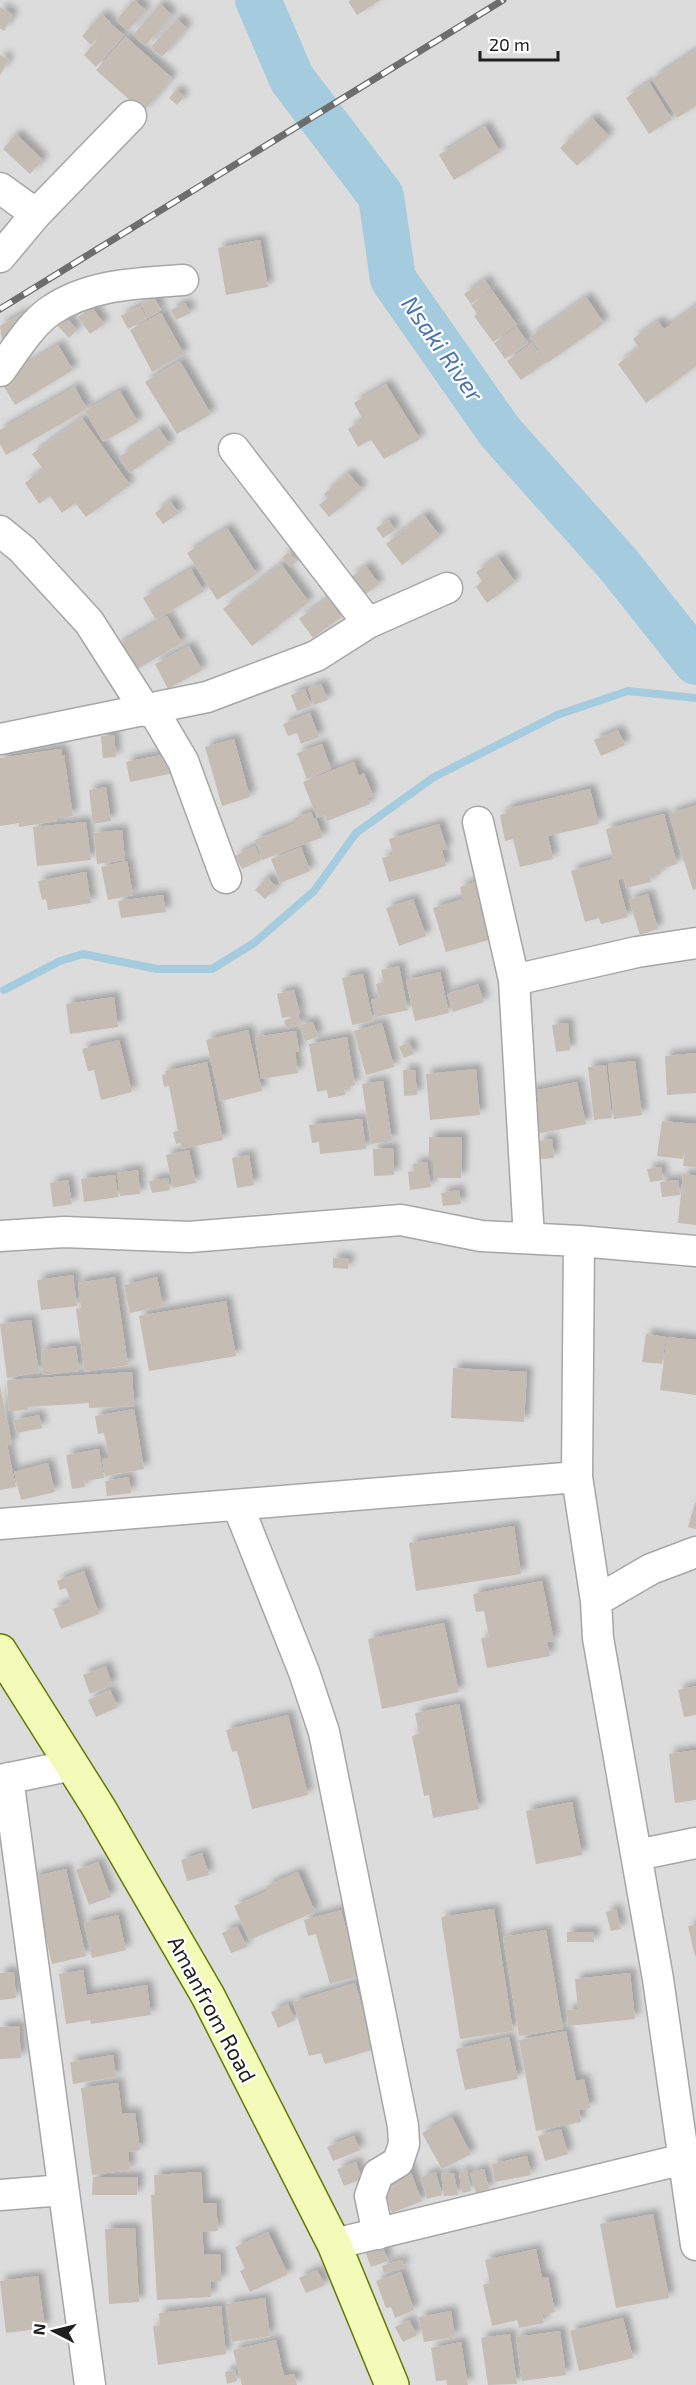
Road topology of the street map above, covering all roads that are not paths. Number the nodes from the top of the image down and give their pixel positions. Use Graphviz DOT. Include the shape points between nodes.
graph roads {
  1 [pos="131,116"];
  2 [pos="0,188"];
  3 [pos="36,214"];
  4 [pos="0,257"];
  5 [pos="183,280"];
  6 [pos="0,371"];
  7 [pos="234,449"];
  8 [pos="0,531"];
  9 [pos="447,588"];
  10 [pos="368,623"];
  11 [pos="150,710"];
  12 [pos="0,739"];
  13 [pos="478,822"];
  14 [pos="226,878"];
  15 [pos="696,943"];
  16 [pos="514,980"];
  17 [pos="0,1236"];
  18 [pos="529,1238"];
  19 [pos="579,1241"];
  20 [pos="696,1251"];
  21 [pos="577,1477"];
  22 [pos="238,1506"];
  23 [pos="0,1524"];
  24 [pos="696,1552"];
  25 [pos="596,1601"];
  26 [pos="0,1651"];
  27 [pos="73,1765"];
  28 [pos="4,1779"];
  29 [pos="696,1843"];
  30 [pos="637,1855"];
  31 [pos="690,2158"];
  32 [pos="63,2190"];
  33 [pos="0,2195"];
  34 [pos="378,2234"];
  35 [pos="334,2244"];
  36 [pos="696,2245"];
  37 [pos="90,2385"];
  38 [pos="392,2385"];
  1 -- 3 [label="street"];
  2 -- 3 [label="street"];
  3 -- 4 [label="street"];
  5 -- 6 [label="street" via="118,285 75,297 49,312"];
  7 -- 10 [label="street"];
  8 -- 11 [label="street" via="22,549 89,622"];
  9 -- 10 [label="street"];
  10 -- 11 [label="street" via="316,656 207,697"];
  11 -- 12 [label="street"];
  11 -- 14 [label="street" via="183,761"];
  13 -- 16 [label="street"];
  15 -- 16 [label="street"];
  16 -- 18 [label="street"];
  17 -- 18 [label="street" via="64,1232 189,1237 402,1220 481,1236"];
  18 -- 19 [label="street"];
  19 -- 20 [label="street"];
  19 -- 21 [label="street"];
  21 -- 22 [label="street"];
  21 -- 25 [label="street"];
  22 -- 23 [label="street"];
  22 -- 34 [label="street" via="324,1732 403,2126 404,2144 398,2162 378,2174 370,2196"];
  24 -- 25 [label="street" via="651,1569"];
  25 -- 30 [label="street" via="598,1638"];
  26 -- 27 [label="street, Amanfrom Road"];
  27 -- 28 [label="street"];
  27 -- 35 [label="street, Amanfrom Road" via="208,1996"];
  28 -- 32 [label="street"];
  29 -- 30 [label="street"];
  30 -- 31 [label="street"];
  31 -- 34 [label="street"];
  31 -- 36 [label="street"];
  32 -- 33 [label="street"];
  32 -- 37 [label="street"];
  34 -- 35 [label="street"];
  35 -- 38 [label="street, Amanfrom Road"];
}
